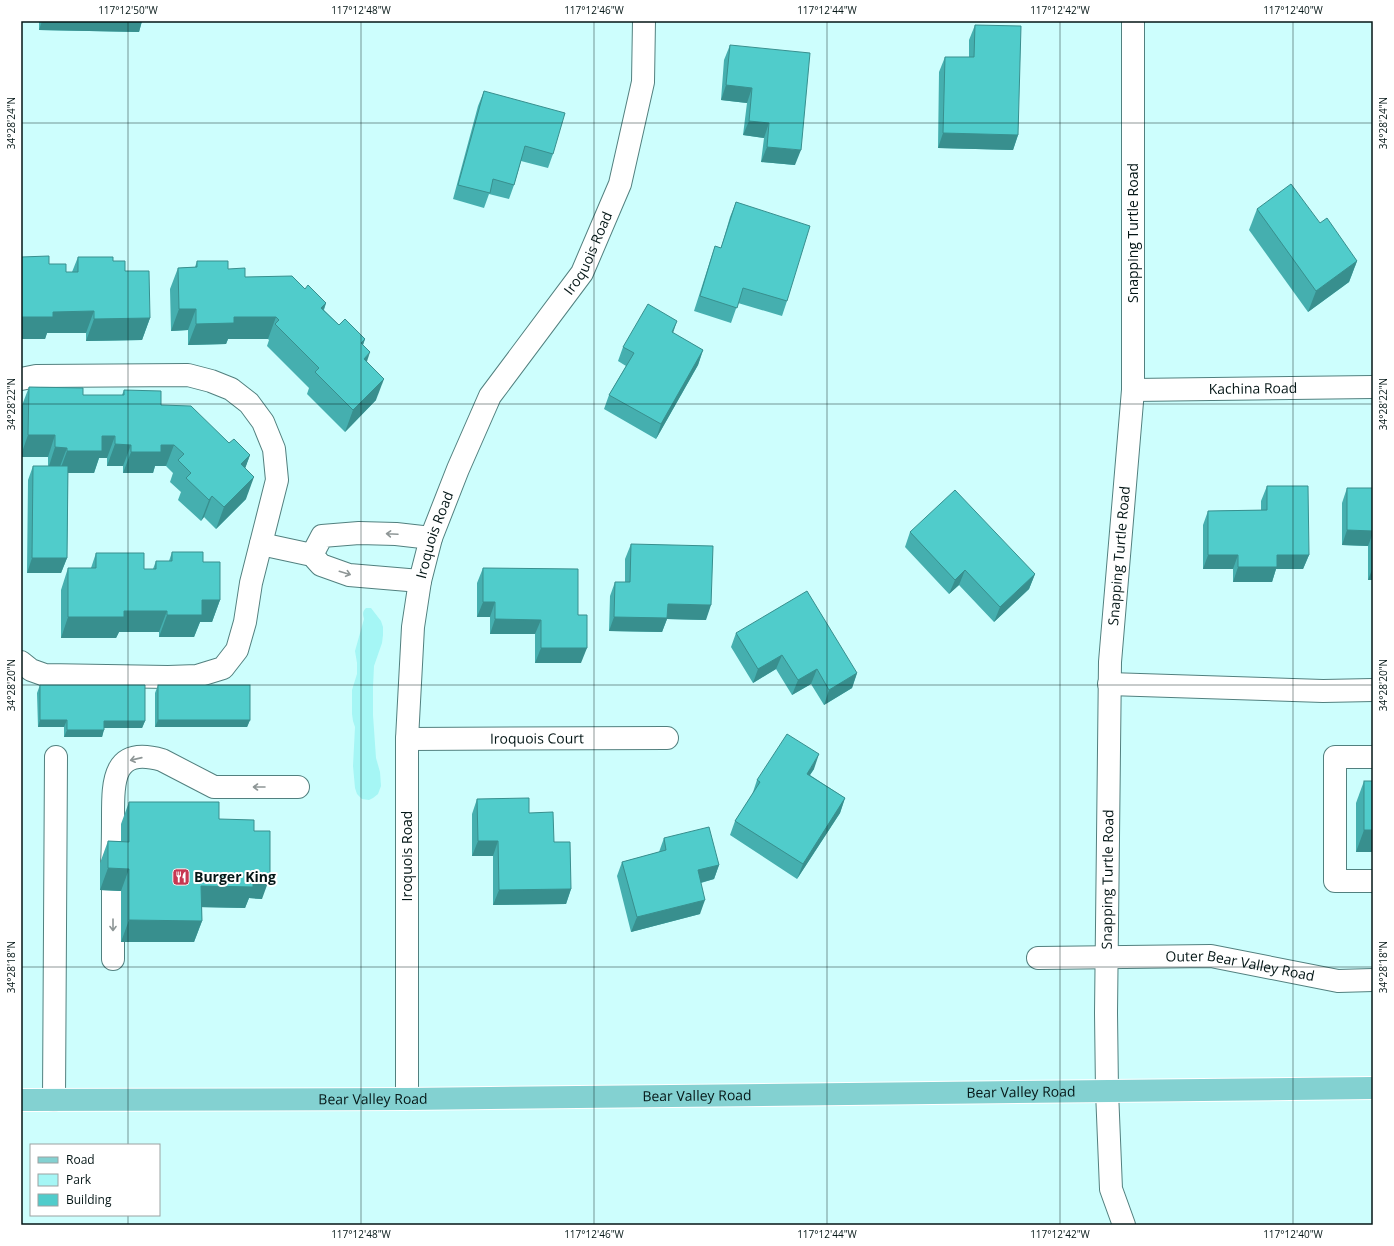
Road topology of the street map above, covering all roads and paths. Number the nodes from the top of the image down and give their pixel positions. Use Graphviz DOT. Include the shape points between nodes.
graph roads {
  1 [pos="644,21"];
  2 [pos="1133,21"];
  3 [pos="21,379"];
  4 [pos="1373,387"];
  5 [pos="1133,390"];
  6 [pos="431,538"];
  7 [pos="261,544"];
  8 [pos="312,555"];
  9 [pos="420,581"];
  10 [pos="21,662"];
  11 [pos="1110,684"];
  12 [pos="1373,690"];
  13 [pos="667,738"];
  14 [pos="407,739"];
  15 [pos="56,757"];
  16 [pos="1373,757"];
  17 [pos="298,787"];
  18 [pos="112,863"];
  19 [pos="1373,881"];
  20 [pos="113,890"];
  21 [pos="1107,957"];
  22 [pos="1038,958"];
  23 [pos="113,959"];
  24 [pos="1373,980"];
  25 [pos="1373,1088"];
  26 [pos="1107,1091"];
  27 [pos="407,1099"];
  28 [pos="21,1100"];
  29 [pos="54,1100"];
  30 [pos="1124,1225"];
  1 -- 6 [label="street, Iroquois Road" via="643,82 620,184 582,273 490,396"];
  2 -- 5 [label="street, Snapping Turtle Road"];
  3 -- 7 [label="street" via="36,376 188,375 231,389 249,403 263,422 274,450 277,480"];
  4 -- 5 [label="street, Kachina Road"];
  5 -- 11 [label="street, Snapping Turtle Road" via="1110,654"];
  6 -- 8 [label="street, one-way" via="359,532 322,536"];
  6 -- 9 [label="street, Iroquois Road"];
  7 -- 8 [label="street"];
  7 -- 10 [label="street" via="237,650 223,668 197,676 45,675 31,670"];
  8 -- 9 [label="street, one-way" via="321,565 349,575"];
  9 -- 14 [label="street, Iroquois Road" via="413,627"];
  11 -- 12 [label="street" via="1322,691"];
  11 -- 21 [label="street, Snapping Turtle Road"];
  13 -- 14 [label="street, Iroquois Court"];
  14 -- 27 [label="street, Iroquois Road"];
  15 -- 29 [label="street"];
  16 -- 19 [label="street" via="1335,757 1335,881"];
  17 -- 18 [label="street, one-way" via="214,787 162,760 139,757 128,760 113,783"];
  20 -- 23 [label="street, one-way"];
  21 -- 22 [label="street, Outer Bear Valley Road"];
  21 -- 24 [label="street, Outer Bear Valley Road" via="1211,956 1338,981"];
  21 -- 26 [label="street, Snapping Turtle Road"];
  25 -- 26 [label="main road, Bear Valley Road"];
  26 -- 27 [label="main road, Bear Valley Road"];
  26 -- 30 [label="street, Snapping Turtle Road" via="1111,1189"];
  27 -- 29 [label="main road, Bear Valley Road"];
  28 -- 29 [label="main road, Bear Valley Road"];
}
